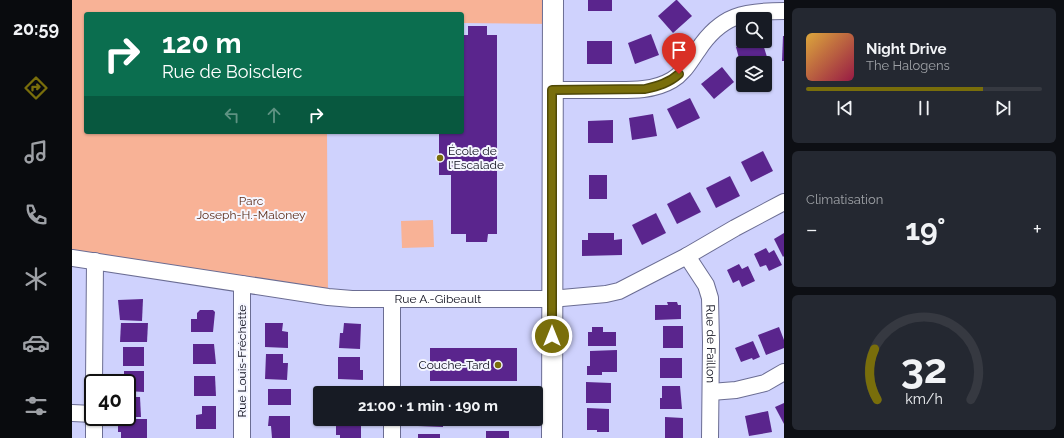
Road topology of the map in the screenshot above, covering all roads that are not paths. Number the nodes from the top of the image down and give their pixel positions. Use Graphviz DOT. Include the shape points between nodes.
graph roads {
  1 [pos="553,0"];
  2 [pos="784,11"];
  3 [pos="552,90"];
  4 [pos="784,202"];
  5 [pos="687,256"];
  6 [pos="72,258"];
  7 [pos="95,261"];
  8 [pos="242,284"];
  9 [pos="551,299"];
  10 [pos="392,300"];
  11 [pos="784,372"];
  12 [pos="94,374"];
  13 [pos="392,386"];
  14 [pos="711,392"];
  15 [pos="72,414"];
  16 [pos="84,414"];
  17 [pos="94,426"];
  18 [pos="392,426"];
  19 [pos="94,438"];
  20 [pos="242,438"];
  21 [pos="392,438"];
  22 [pos="552,438"];
  23 [pos="710,438"];
  1 -- 3 [label="street"];
  2 -- 3 [label="street" via="742,14 728,20 714,29 685,68 673,79 659,86 628,90"];
  3 -- 9 [label="street"];
  4 -- 5 [label="street, Rue A.-Gibeault"];
  5 -- 9 [label="street, Rue A.-Gibeault" via="619,291 588,297"];
  5 -- 14 [label="street, Rue de Faillon" via="706,285 710,298"];
  6 -- 7 [label="street, Rue A.-Gibeault"];
  7 -- 8 [label="street, Rue A.-Gibeault"];
  7 -- 12 [label="street"];
  8 -- 10 [label="street, Rue A.-Gibeault" via="328,297"];
  8 -- 20 [label="street, Rue Louis-Fréchette"];
  9 -- 10 [label="street, Rue A.-Gibeault"];
  9 -- 22 [label="street"];
  10 -- 13 [label="street"];
  11 -- 14 [label="street" via="765,383 736,390"];
  14 -- 23 [label="street, Rue de Faillon"];
  15 -- 16 [label="street"];
  17 -- 19 [label="street"];
  18 -- 21 [label="street"];
}
